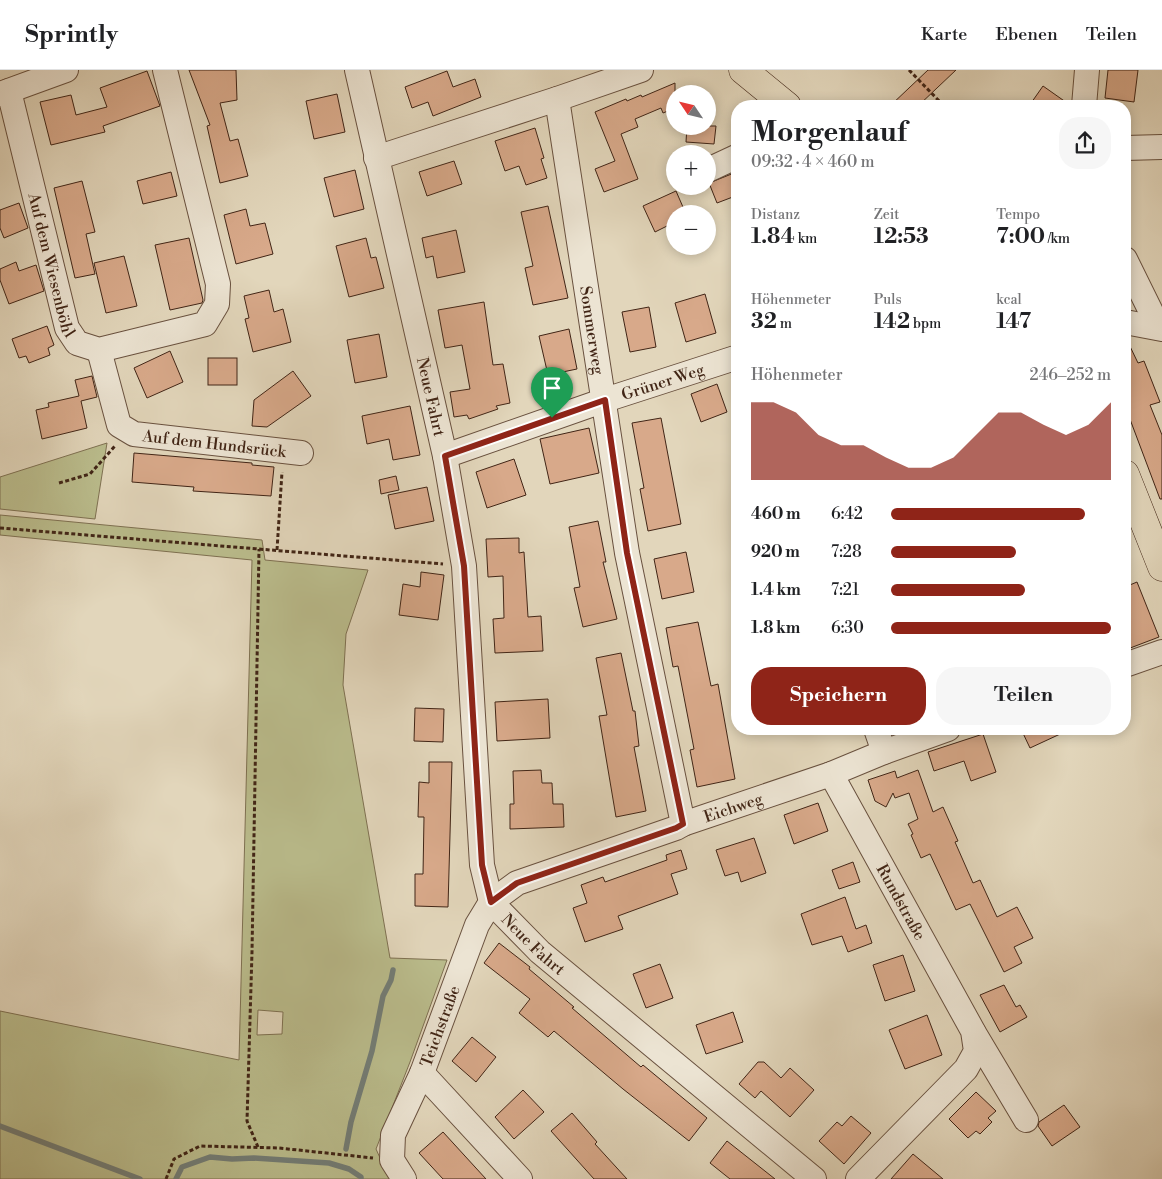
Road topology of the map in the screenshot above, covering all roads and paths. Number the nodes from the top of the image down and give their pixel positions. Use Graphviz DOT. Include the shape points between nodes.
graph roads {
  1 [pos="66,70"];
  2 [pos="165,70"];
  3 [pos="357,70"];
  4 [pos="641,70"];
  5 [pos="743,70"];
  6 [pos="909,70"];
  7 [pos="1087,70"];
  8 [pos="4,92"];
  9 [pos="558,99"];
  10 [pos="780,100"];
  11 [pos="938,100"];
  12 [pos="1084,100"];
  13 [pos="1162,147"];
  14 [pos="1131,148"];
  15 [pos="376,158"];
  16 [pos="731,159"];
  17 [pos="716,166"];
  18 [pos="1131,270"];
  19 [pos="1131,323"];
  20 [pos="1161,328"];
  21 [pos="99,350"];
  22 [pos="731,359"];
  23 [pos="605,400"];
  24 [pos="127,430"];
  25 [pos="292,452"];
  26 [pos="445,456"];
  27 [pos="59,483"];
  28 [pos="1131,487"];
  29 [pos="0,528"];
  30 [pos="259,549"];
  31 [pos="277,550"];
  32 [pos="1159,550"];
  33 [pos="464,566"];
  34 [pos="1162,652"];
  35 [pos="1131,663"];
  36 [pos="878,735"];
  37 [pos="931,735"];
  38 [pos="884,752"];
  39 [pos="831,774"];
  40 [pos="683,824"];
  41 [pos="517,883"];
  42 [pos="491,902"];
  43 [pos="973,1031"];
  44 [pos="422,1073"];
  45 [pos="1026,1120"];
  46 [pos="258,1147"];
  47 [pos="398,1170"];
  48 [pos="166,1179"];
  49 [pos="520,1179"];
  50 [pos="814,1179"];
  51 [pos="858,1179"];
  1 -- 8 [label="street"];
  2 -- 21 [label="street, Auf dem Wiesenböhl" via="218,284 217,304 205,324"];
  3 -- 15 [label="street, Neue Fahrt"];
  4 -- 9 [label="street"];
  5 -- 10 [label="main road"];
  6 -- 11 [label="path"];
  7 -- 12 [label="street"];
  8 -- 21 [label="street, Auf dem Wiesenböhl" via="67,328 77,343"];
  9 -- 15 [label="street"];
  9 -- 23 [label="street, Sommerweg"];
  13 -- 14 [label="street"];
  15 -- 26 [label="street, Neue Fahrt"];
  16 -- 17 [label="street"];
  18 -- 20 [label="street"];
  19 -- 20 [label="street"];
  21 -- 24 [label="street, Auf dem Hundsrück" via="119,425"];
  22 -- 23 [label="street, Grüner Weg"];
  23 -- 26 [label="street, Grüner Weg"];
  23 -- 40 [label="street, Sommerweg" via="627,553"];
  24 -- 25 [label="street, Auf dem Hundsrück" via="134,434"];
  24 -- 27 [label="path" via="90,474"];
  25 -- 31 [label="path"];
  26 -- 33 [label="street, Neue Fahrt"];
  28 -- 32 [label="main road"];
  29 -- 30 [label="path"];
  30 -- 31 [label="path"];
  30 -- 46 [label="path" via="248,1122"];
  31 -- 33 [label="path"];
  33 -- 42 [label="street, Neue Fahrt" via="482,865"];
  34 -- 35 [label="street"];
  36 -- 38 [label="street"];
  37 -- 38 [label="street, Eichweg"];
  38 -- 39 [label="street, Eichweg"];
  39 -- 40 [label="street, Eichweg"];
  39 -- 43 [label="street, Rundstraße"];
  40 -- 41 [label="street, Eichweg"];
  41 -- 42 [label="street, Teichstraße"];
  42 -- 44 [label="street, Teichstraße" via="477,925"];
  42 -- 50 [label="street, Neue Fahrt" via="540,952"];
  43 -- 45 [label="street, Rundstraße"];
  43 -- 51 [label="street, Rundstraße" via="976,1051 966,1069"];
  44 -- 47 [label="street, Teichstraße" via="393,1136"];
  44 -- 49 [label="street"];
  46 -- 47 [label="path"];
  46 -- 48 [label="path" via="200,1146 174,1159"];
}
